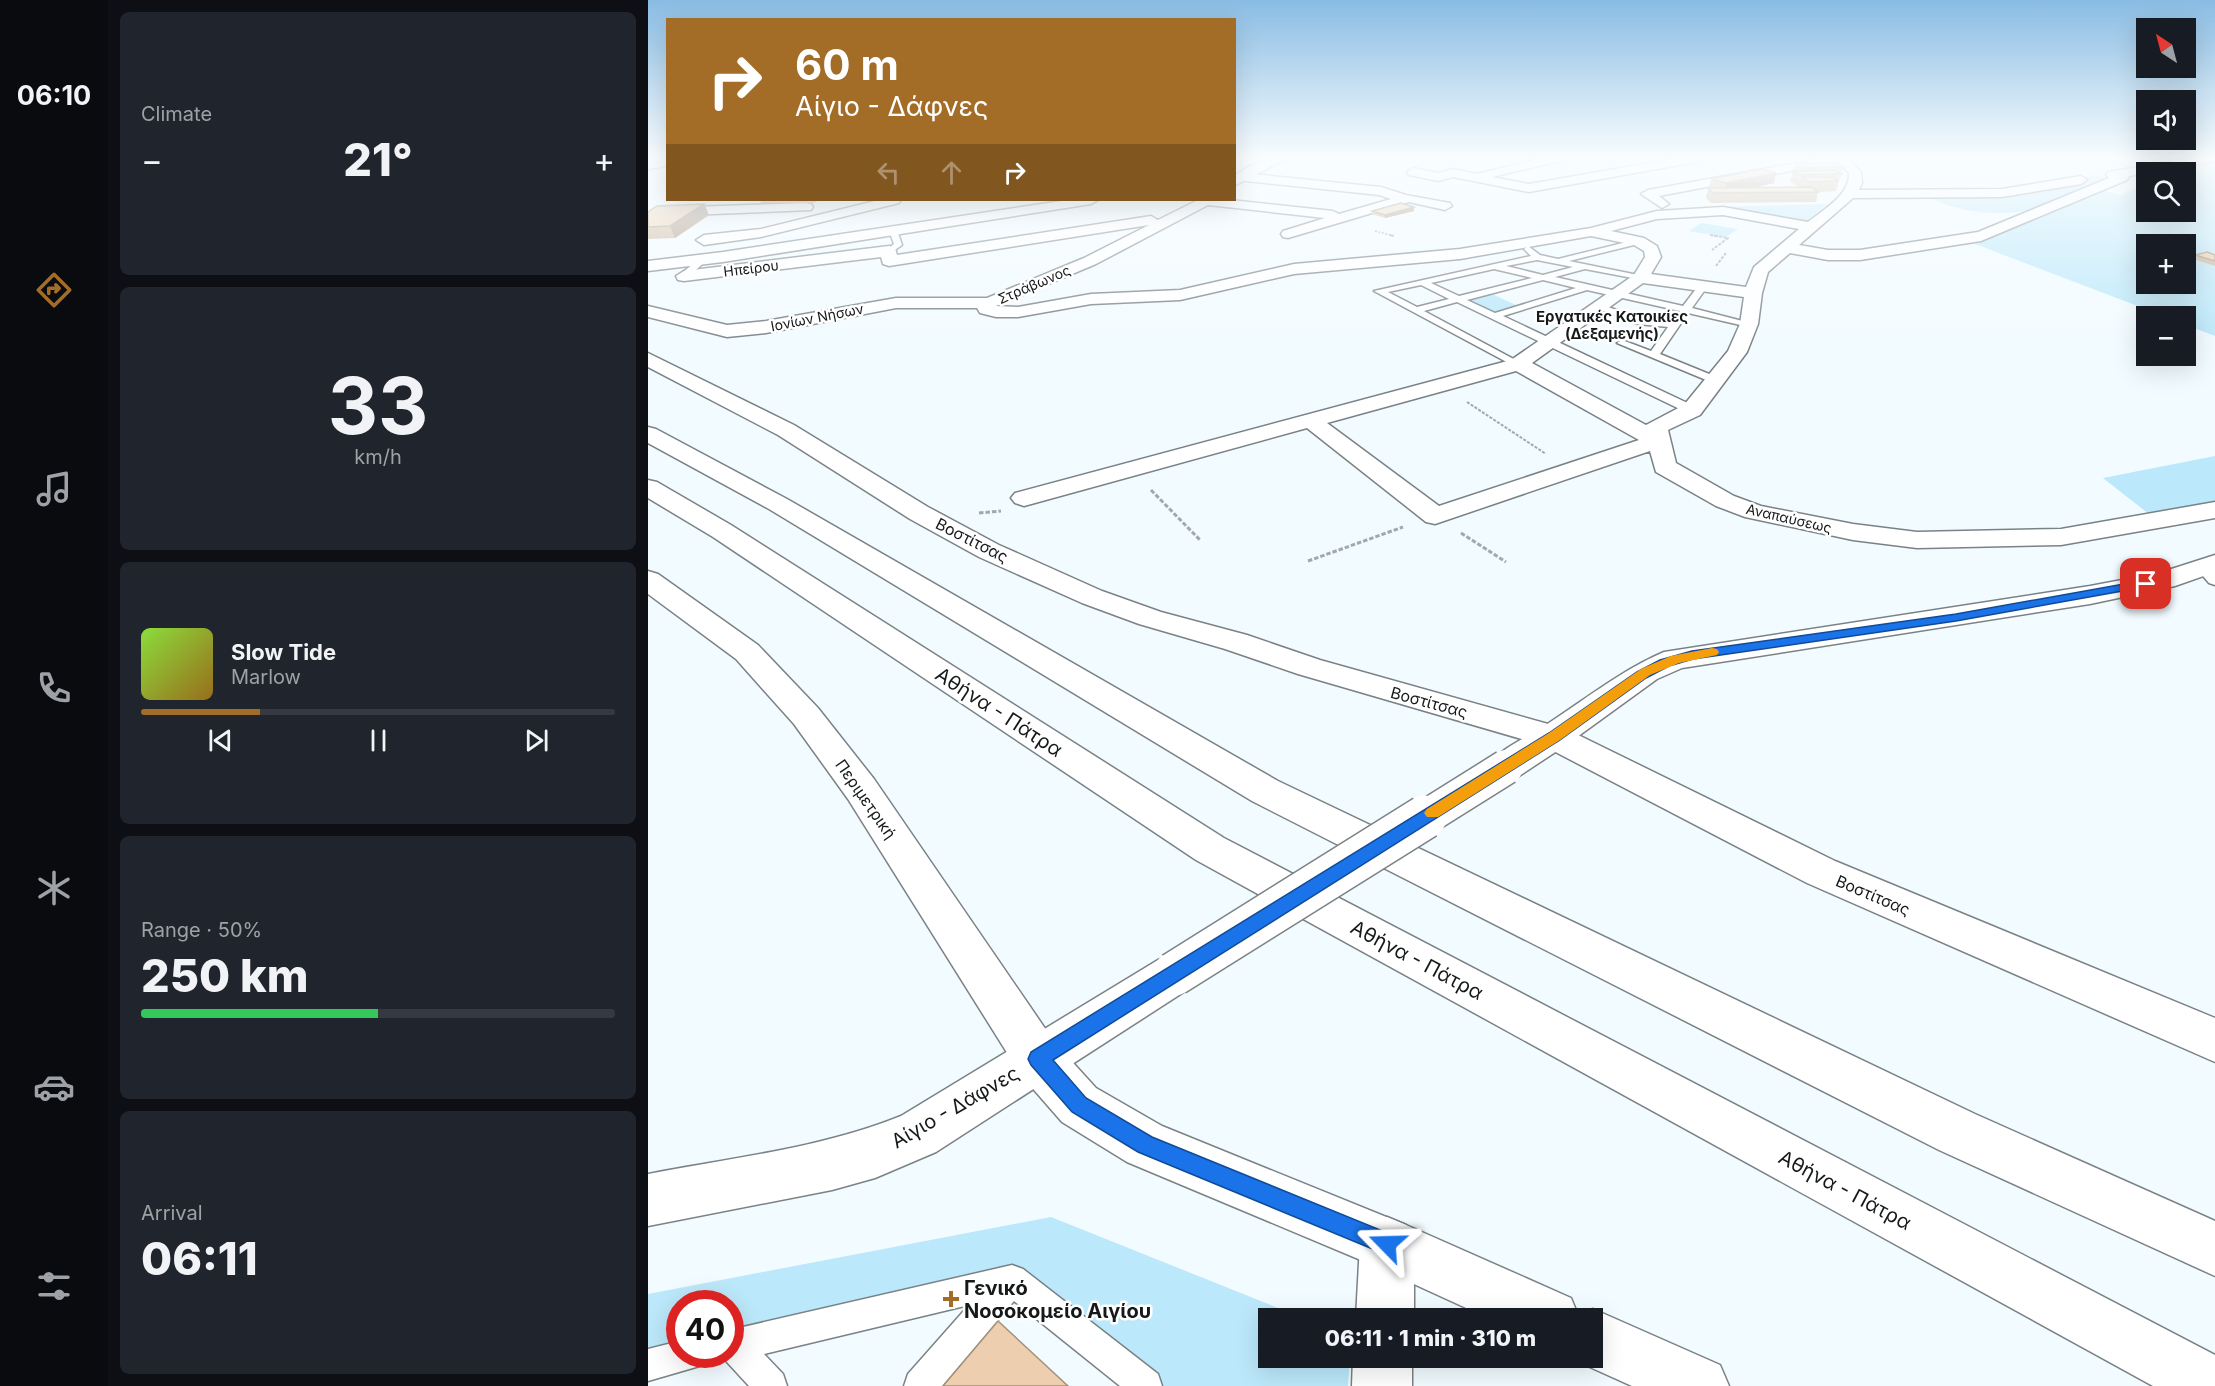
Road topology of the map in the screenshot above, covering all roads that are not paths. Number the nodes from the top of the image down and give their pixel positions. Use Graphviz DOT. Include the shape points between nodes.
graph roads {
  1 [pos="723,222"];
  2 [pos="806,222"];
  3 [pos="948,222"];
  4 [pos="1142,222"];
  5 [pos="1167,222"];
  6 [pos="1328,222"];
  7 [pos="1350,222"];
  8 [pos="1631,222"];
  9 [pos="1782,222"];
  10 [pos="1817,222"];
  11 [pos="2015,222"];
  12 [pos="1811,227"];
  13 [pos="1366,228"];
  14 [pos="893,230"];
  15 [pos="1591,232"];
  16 [pos="1288,234"];
  17 [pos="704,240"];
  18 [pos="1639,241"];
  19 [pos="812,243"];
  20 [pos="1788,248"];
  21 [pos="1528,249"];
  22 [pos="889,256"];
  23 [pos="1537,257"];
  24 [pos="822,260"];
  25 [pos="1558,261"];
  26 [pos="648,266"];
  27 [pos="1493,266"];
  28 [pos="1584,267"];
  29 [pos="683,269"];
  30 [pos="1542,278"];
  31 [pos="1640,278"];
  32 [pos="1422,282"];
  33 [pos="1585,287"];
  34 [pos="1702,287"];
  35 [pos="1490,291"];
  36 [pos="1754,293"];
  37 [pos="1617,294"];
  38 [pos="1458,299"];
  39 [pos="989,303"];
  40 [pos="1525,306"];
  41 [pos="1599,307"];
  42 [pos="1684,309"];
  43 [pos="1416,310"];
  44 [pos="648,311"];
  45 [pos="1494,316"];
  46 [pos="1749,324"];
  47 [pos="1674,326"];
  48 [pos="1550,342"];
  49 [pos="1622,343"];
  50 [pos="1653,356"];
  51 [pos="648,359"];
  52 [pos="1518,364"];
  53 [pos="1715,380"];
  54 [pos="1692,410"];
  55 [pos="1310,420"];
  56 [pos="648,434"];
  57 [pos="1658,441"];
  58 [pos="648,486"];
  59 [pos="1024,498"];
  60 [pos="2215,510"];
  61 [pos="2211,570"];
  62 [pos="648,580"];
  63 [pos="1554,737"];
  64 [pos="2215,1040"];
  65 [pos="1038,1059"];
  66 [pos="648,1200"];
  67 [pos="1387,1244"];
  68 [pos="2215,1249"];
  69 [pos="1012,1280"];
  70 [pos="1385,1308"];
  71 [pos="1529,1308"];
  72 [pos="744,1342"];
  73 [pos="1603,1342"];
  74 [pos="744,1358"];
  75 [pos="666,1360"];
  76 [pos="648,1365"];
  77 [pos="1383,1368"];
  78 [pos="771,1386"];
  79 [pos="920,1386"];
  80 [pos="1146,1386"];
  81 [pos="1382,1386"];
  82 [pos="1700,1386"];
  83 [pos="2213,1386"];
  1 -- 17 [label="main road"];
  2 -- 17 [label="main road" via="761,233"];
  3 -- 14 [label="main road"];
  4 -- 22 [label="main road, Ηπείρου"];
  5 -- 39 [label="main road, Στράβωνος" via="1090,261"];
  6 -- 16 [label="main road"];
  7 -- 13 [label="main road"];
  8 -- 15 [label="main road"];
  9 -- 12 [label="main road"];
  10 -- 12 [label="main road"];
  11 -- 20 [label="main road" via="1981,236 1868,254 1828,255"];
  12 -- 20 [label="main road"];
  14 -- 19 [label="main road"];
  14 -- 22 [label="lane" via="898,245"];
  15 -- 18 [label="main road"];
  15 -- 39 [label="main road" via="1460,254 1338,264 1188,294 1091,299 1018,312 990,311 986,309"];
  17 -- 29 [label="main road"];
  18 -- 25 [label="lane"];
  18 -- 31 [label="main road" via="1652,249 1653,257"];
  19 -- 24 [label="main road"];
  19 -- 29 [label="main road" via="704,260"];
  20 -- 36 [label="main road" via="1760,270"];
  21 -- 23 [label="lane"];
  22 -- 24 [label="main road, Ηπείρου"];
  23 -- 25 [label="lane"];
  23 -- 27 [label="lane"];
  24 -- 29 [label="main road, Ηπείρου"];
  25 -- 28 [label="lane"];
  26 -- 29 [label="main road"];
  27 -- 30 [label="lane"];
  27 -- 32 [label="lane"];
  28 -- 30 [label="lane"];
  28 -- 31 [label="lane"];
  30 -- 33 [label="lane"];
  30 -- 35 [label="lane"];
  31 -- 34 [label="main road"];
  31 -- 37 [label="main road"];
  32 -- 38 [label="lane"];
  32 -- 43 [label="lane" via="1379,291"];
  33 -- 37 [label="lane"];
  33 -- 40 [label="lane"];
  34 -- 36 [label="main road"];
  34 -- 42 [label="lane"];
  35 -- 38 [label="lane"];
  35 -- 40 [label="lane"];
  36 -- 46 [label="main road"];
  37 -- 41 [label="main road"];
  37 -- 42 [label="lane"];
  38 -- 43 [label="lane"];
  38 -- 45 [label="lane"];
  39 -- 44 [label="main road, Ιονίων Νήσων" via="896,303 727,331"];
  40 -- 45 [label="lane"];
  41 -- 47 [label="lane" via="1642,322"];
  41 -- 48 [label="main road"];
  42 -- 46 [label="lane"];
  42 -- 47 [label="lane"];
  43 -- 52 [label="lane"];
  45 -- 48 [label="lane"];
  46 -- 53 [label="main road" via="1737,352"];
  47 -- 50 [label="lane"];
  48 -- 52 [label="main road"];
  48 -- 54 [label="lane"];
  49 -- 50 [label="lane"];
  50 -- 53 [label="lane"];
  51 -- 63 [label="main road, Βοστίτσας" via="786,430 989,551 1092,597 1340,677"];
  52 -- 55 [label="main road"];
  52 -- 57 [label="main road"];
  53 -- 54 [label="main road"];
  54 -- 57 [label="main road" via="1656,427"];
  55 -- 57 [label="main road" via="1434,516"];
  55 -- 59 [label="main road"];
  56 -- 68 [label="main road" via="778,504 1265,791 1957,1132"];
  57 -- 60 [label="main road, Αναπαύσεως" via="1665,467 1725,501 1772,516 1884,537 2061,537"];
  58 -- 83 [label="main road, Αθήνα - Πάτρα" via="1210,849"];
  61 -- 63 [label="main road, Αίγιο - Δάφνες" via="2079,597 1686,656 1646,672"];
  62 -- 65 [label="main road, Περιμετρική" via="747,652 806,716 861,789"];
  63 -- 64 [label="main road, Βοστίτσας" via="1821,872"];
  63 -- 65 [label="main road, Αίγιο - Δάφνες, bridge"];
  65 -- 66 [label="main road, Αίγιο - Δάφνες" via="918,1134 875,1152"];
  65 -- 67 [label="main road, Περιμετρική" via="1079,1105 1145,1144"];
  67 -- 70 [label="main road"];
  67 -- 71 [label="main road, Περιμετρική"];
  69 -- 72 [label="lane"];
  69 -- 79 [label="lane"];
  69 -- 80 [label="lane"];
  73 -- 82 [label="main road"];
  74 -- 78 [label="lane"];
  75 -- 76 [label="lane"];
  77 -- 81 [label="main road"];
}
